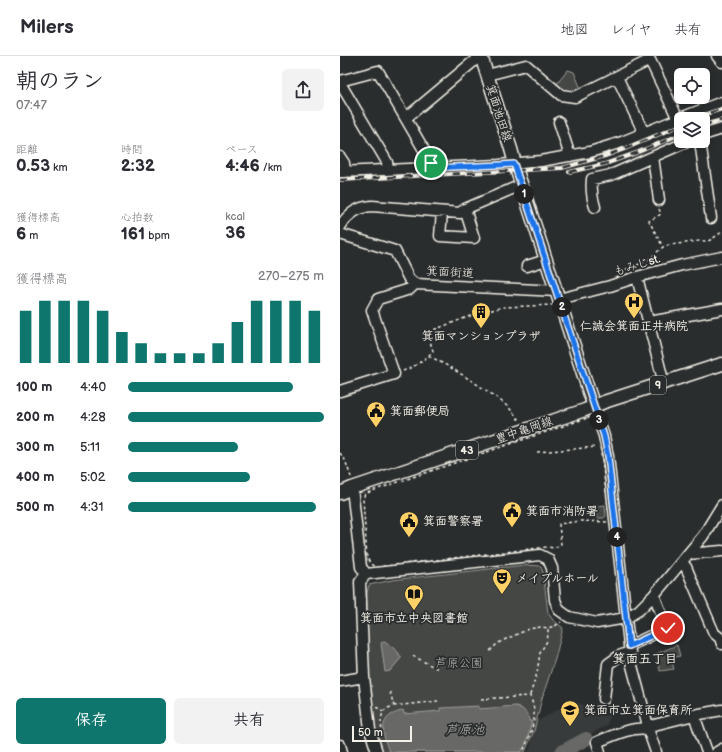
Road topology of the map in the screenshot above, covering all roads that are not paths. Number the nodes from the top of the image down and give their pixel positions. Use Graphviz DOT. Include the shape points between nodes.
graph roads {
  1 [pos="481,56"];
  2 [pos="717,56"];
  3 [pos="722,62"];
  4 [pos="487,75"];
  5 [pos="617,77"];
  6 [pos="340,82"];
  7 [pos="722,102"];
  8 [pos="675,112"];
  9 [pos="694,112"];
  10 [pos="406,118"];
  11 [pos="674,120"];
  12 [pos="559,122"];
  13 [pos="722,129"];
  14 [pos="644,133"];
  15 [pos="710,133"];
  16 [pos="674,148"];
  17 [pos="701,148"];
  18 [pos="570,156"];
  19 [pos="340,157"];
  20 [pos="653,157"];
  21 [pos="514,164"];
  22 [pos="432,168"];
  23 [pos="388,170"];
  24 [pos="343,172"];
  25 [pos="521,185"];
  26 [pos="658,202"];
  27 [pos="595,207"];
  28 [pos="465,209"];
  29 [pos="442,212"];
  30 [pos="711,218"];
  31 [pos="340,227"];
  32 [pos="340,234"];
  33 [pos="722,256"];
  34 [pos="546,260"];
  35 [pos="527,266"];
  36 [pos="637,277"];
  37 [pos="415,284"];
  38 [pos="557,298"];
  39 [pos="722,309"];
  40 [pos="649,322"];
  41 [pos="722,364"];
  42 [pos="664,384"];
  43 [pos="340,391"];
  44 [pos="594,407"];
  45 [pos="352,485"];
  46 [pos="340,493"];
  47 [pos="722,505"];
  48 [pos="722,551"];
  49 [pos="685,558"];
  50 [pos="366,574"];
  51 [pos="654,595"];
  52 [pos="626,618"];
  53 [pos="722,644"];
  54 [pos="630,649"];
  55 [pos="364,677"];
  56 [pos="340,682"];
  57 [pos="604,699"];
  58 [pos="722,710"];
  59 [pos="694,715"];
  60 [pos="340,745"];
  61 [pos="722,749"];
  62 [pos="342,752"];
  63 [pos="377,752"];
  64 [pos="600,752"];
  65 [pos="656,752"];
  66 [pos="707,752"];
  67 [pos="717,752"];
  1 -- 4 [label="main road, 箕面池田線"];
  1 -- 10 [label="street"];
  2 -- 3 [label="street"];
  4 -- 5 [label="street" via="526,65 561,95 575,97"];
  4 -- 21 [label="main road, 箕面池田線"];
  5 -- 8 [label="street" via="650,60"];
  5 -- 14 [label="street"];
  6 -- 10 [label="street" via="378,72"];
  6 -- 23 [label="street" via="387,162"];
  7 -- 9 [label="street"];
  10 -- 22 [label="street"];
  11 -- 14 [label="street"];
  12 -- 18 [label="street"];
  13 -- 15 [label="street"];
  14 -- 18 [label="street" via="590,152"];
  16 -- 20 [label="street"];
  17 -- 30 [label="street"];
  18 -- 21 [label="street"];
  19 -- 24 [label="street" via="344,163"];
  20 -- 26 [label="street"];
  20 -- 27 [label="street" via="611,175 592,179"];
  21 -- 22 [label="street"];
  21 -- 25 [label="main road, 箕面池田線"];
  22 -- 23 [label="street"];
  23 -- 24 [label="street"];
  25 -- 28 [label="street"];
  25 -- 34 [label="main road, 箕面池田線"];
  28 -- 29 [label="street" via="460,213"];
  28 -- 29 [label="street" via="474,238 440,236"];
  29 -- 31 [label="street" via="372,206 352,212"];
  32 -- 37 [label="street, 箕面街道" via="395,252 409,280"];
  33 -- 36 [label="street, もみじst."];
  34 -- 35 [label="street"];
  34 -- 38 [label="main road, 箕面池田線"];
  36 -- 38 [label="street, もみじst."];
  36 -- 40 [label="street"];
  37 -- 38 [label="street, 箕面街道"];
  37 -- 43 [label="street" via="410,289 378,299 372,310 394,374"];
  38 -- 44 [label="main road, 箕面池田線"];
  39 -- 40 [label="street"];
  40 -- 42 [label="street"];
  41 -- 42 [label="main road, 9"];
  42 -- 44 [label="main road, 9"];
  44 -- 45 [label="main road, 豊中亀岡線 / 43"];
  44 -- 52 [label="street" via="608,456"];
  45 -- 46 [label="main road, 豊中亀岡線 / 43"];
  45 -- 50 [label="street" via="361,567"];
  47 -- 49 [label="street" via="703,536"];
  48 -- 49 [label="street"];
  49 -- 51 [label="street"];
  49 -- 53 [label="street" via="686,567 714,633"];
  50 -- 52 [label="street" via="540,555 548,559 552,568 555,600 559,610 569,617 597,623"];
  50 -- 55 [label="street" via="360,582"];
  51 -- 52 [label="street" via="639,610"];
  51 -- 54 [label="street" via="668,628"];
  52 -- 54 [label="street"];
  54 -- 57 [label="street" via="608,664"];
  54 -- 59 [label="street" via="631,662 648,724"];
  55 -- 56 [label="street"];
  55 -- 63 [label="street" via="370,730"];
  58 -- 59 [label="street"];
  59 -- 66 [label="street"];
  60 -- 62 [label="street"];
  61 -- 67 [label="street"];
  64 -- 65 [label="street" via="597,742 622,732 642,728 648,729"];
}
